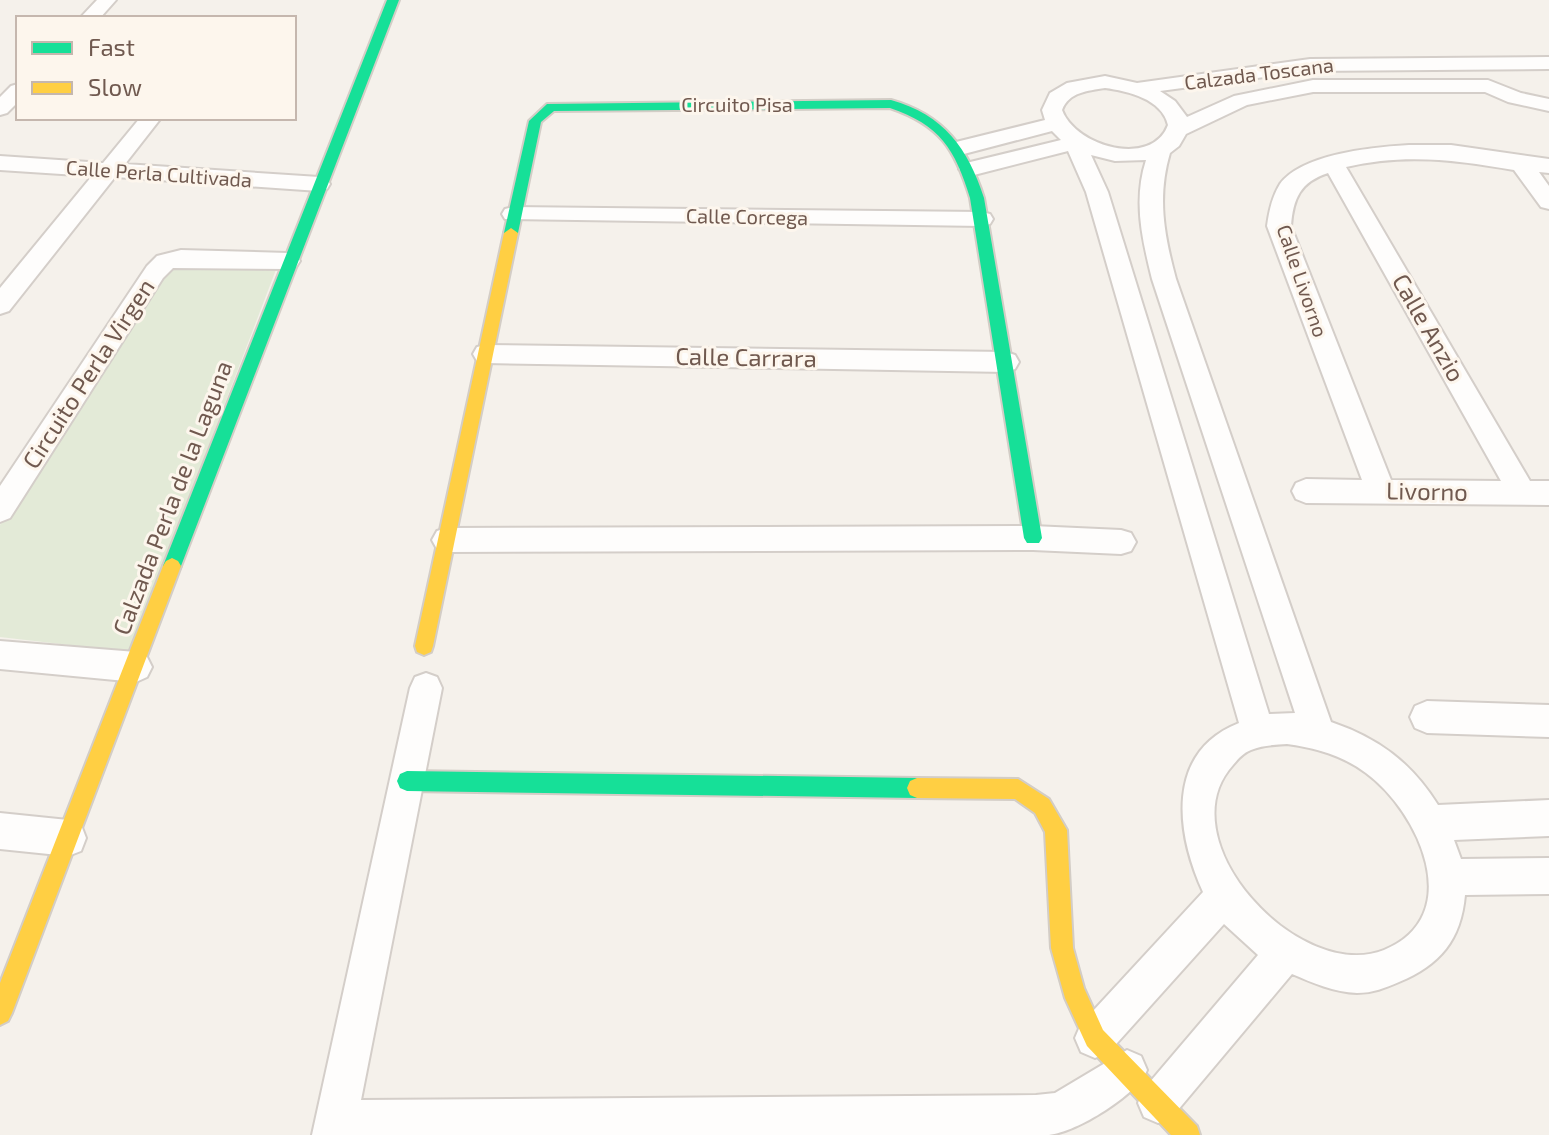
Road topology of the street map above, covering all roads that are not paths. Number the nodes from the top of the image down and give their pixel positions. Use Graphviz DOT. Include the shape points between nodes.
graph roads {
  1 [pos="107,0"];
  2 [pos="393,0"];
  3 [pos="91,16"];
  4 [pos="1473,63"];
  5 [pos="1549,63"];
  6 [pos="1488,86"];
  7 [pos="1140,88"];
  8 [pos="16,92"];
  9 [pos="0,109"];
  10 [pos="1546,109"];
  11 [pos="149,120"];
  12 [pos="1054,124"];
  13 [pos="1169,139"];
  14 [pos="1075,143"];
  15 [pos="960,148"];
  16 [pos="0,163"];
  17 [pos="1333,163"];
  18 [pos="1523,166"];
  19 [pos="1549,166"];
  20 [pos="970,169"];
  21 [pos="107,171"];
  22 [pos="319,184"];
  23 [pos="1549,202"];
  24 [pos="513,214"];
  25 [pos="982,219"];
  26 [pos="288,261"];
  27 [pos="0,305"];
  28 [pos="486,354"];
  29 [pos="1006,362"];
  30 [pos="1306,491"];
  31 [pos="1381,492"];
  32 [pos="1536,493"];
  33 [pos="0,510"];
  34 [pos="1033,538"];
  35 [pos="447,540"];
  36 [pos="1121,542"];
  37 [pos="424,646"];
  38 [pos="0,655"];
  39 [pos="136,667"];
  40 [pos="426,688"];
  41 [pos="1427,717"];
  42 [pos="1549,721"];
  43 [pos="1258,731"];
  44 [pos="1318,733"];
  45 [pos="407,781"];
  46 [pos="1549,818"];
  47 [pos="1430,823"];
  48 [pos="0,831"];
  49 [pos="68,838"];
  50 [pos="1549,876"];
  51 [pos="1448,877"];
  52 [pos="1225,895"];
  53 [pos="1286,952"];
  54 [pos="0,1013"];
  55 [pos="1095,1038"];
  56 [pos="1127,1070"];
  57 [pos="1158,1103"];
  58 [pos="334,1128"];
  59 [pos="1188,1135"];
  1 -- 3 [label="street"];
  2 -- 22 [label="street, Calzada Perla de la Laguna"];
  4 -- 5 [label="street, Calzada Toscana"];
  4 -- 6 [label="street"];
  4 -- 7 [label="street, Calzada Toscana" via="1310,65"];
  6 -- 10 [label="street, Calzada Toscana"];
  6 -- 13 [label="street, Calzada Toscana" via="1302,87 1241,100"];
  7 -- 12 [label="street, Calzada Toscana" via="1105,82 1072,87 1053,102"];
  7 -- 13 [label="street, Calzada Toscana" via="1173,112"];
  8 -- 9 [label="street"];
  11 -- 21 [label="street"];
  12 -- 14 [label="street, Calzada Toscana"];
  12 -- 15 [label="street"];
  13 -- 14 [label="street, Calzada Toscana" via="1138,155 1110,155"];
  13 -- 44 [label="street" via="1151,179 1150,226"];
  14 -- 20 [label="street"];
  14 -- 43 [label="street" via="1097,192"];
  15 -- 20 [label="street, Circuito Pisa"];
  15 -- 24 [label="street, Circuito Pisa" via="924,115 891,104 551,107 535,121"];
  16 -- 21 [label="street, Calle Perla Cultivada"];
  17 -- 18 [label="street, Calle Livorno" via="1410,150"];
  17 -- 31 [label="street, Calle Livorno" via="1294,182 1281,200 1279,226"];
  17 -- 32 [label="street, Calle Anzio"];
  18 -- 19 [label="street, Calle Livorno"];
  18 -- 23 [label="street"];
  20 -- 25 [label="street, Circuito Pisa"];
  21 -- 22 [label="street, Calle Perla Cultivada"];
  21 -- 27 [label="street"];
  22 -- 26 [label="street, Calzada Perla de la Laguna"];
  24 -- 25 [label="street, Calle Corcega"];
  24 -- 28 [label="street, Circuito Pisa"];
  25 -- 29 [label="street, Circuito Pisa"];
  26 -- 33 [label="street, Circuito Perla Virgen" via="165,262"];
  26 -- 39 [label="street, Calzada Perla de la Laguna"];
  28 -- 29 [label="street, Calle Carrara"];
  28 -- 35 [label="street, Circuito Pisa"];
  29 -- 34 [label="street, Circuito Pisa"];
  30 -- 31 [label="street, Livorno"];
  31 -- 32 [label="street, Livorno"];
  34 -- 35 [label="street"];
  34 -- 36 [label="street"];
  35 -- 37 [label="street, Circuito Pisa"];
  38 -- 39 [label="street"];
  39 -- 49 [label="street, Calzada Perla de la Laguna"];
  40 -- 45 [label="street"];
  41 -- 42 [label="street"];
  43 -- 44 [label="street"];
  43 -- 52 [label="street" via="1231,744 1211,764 1199,791 1198,824 1206,860"];
  44 -- 47 [label="street" via="1355,747 1389,770"];
  45 -- 55 [label="street" via="1018,789 1042,806 1056,830 1062,948 1073,990"];
  45 -- 58 [label="street"];
  46 -- 47 [label="street"];
  47 -- 51 [label="street"];
  48 -- 49 [label="street"];
  49 -- 54 [label="street, Calzada Perla de la Laguna"];
  50 -- 51 [label="street"];
  51 -- 53 [label="street" via="1446,913 1431,943 1404,965 1354,973 1327,970"];
  52 -- 53 [label="street" via="1242,917"];
  52 -- 55 [label="street"];
  53 -- 57 [label="street"];
  55 -- 56 [label="street"];
  56 -- 57 [label="street"];
  56 -- 58 [label="street" via="1061,1113 1036,1116"];
  57 -- 59 [label="street"];
}
